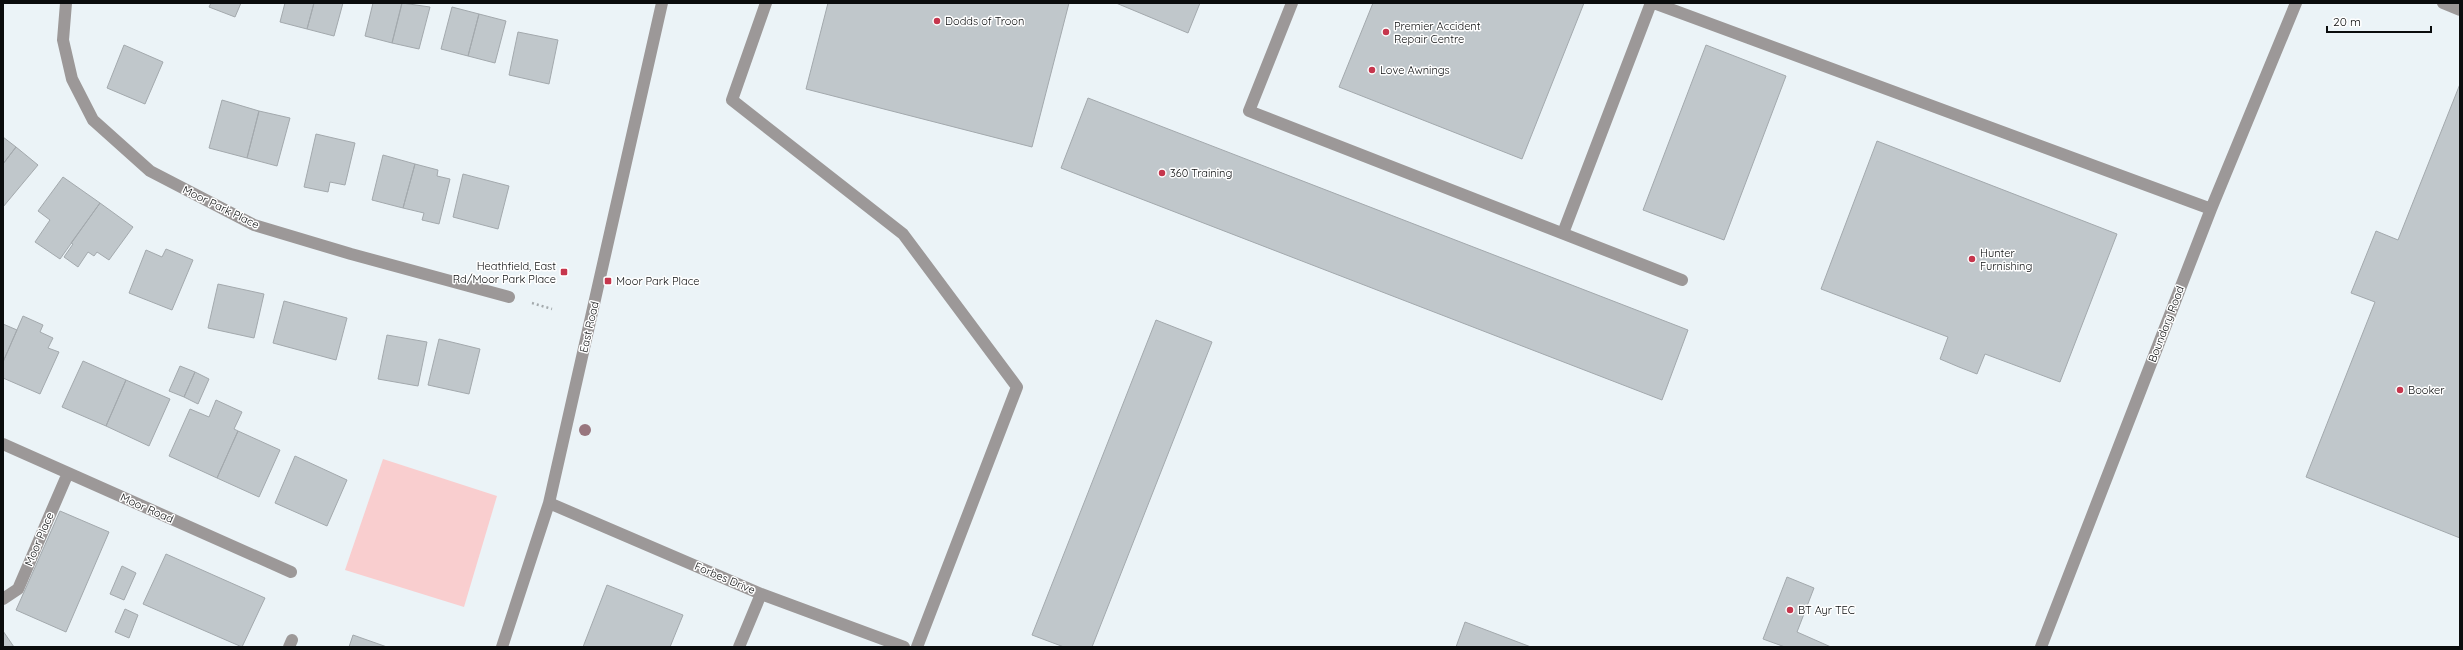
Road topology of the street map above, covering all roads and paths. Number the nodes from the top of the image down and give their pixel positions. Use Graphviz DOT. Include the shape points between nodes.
graph roads {
  1 [pos="66,3"];
  2 [pos="662,3"];
  3 [pos="766,3"];
  4 [pos="1292,3"];
  5 [pos="1652,3"];
  6 [pos="2296,3"];
  7 [pos="2443,3"];
  8 [pos="2460,10"];
  9 [pos="2211,209"];
  10 [pos="1563,233"];
  11 [pos="1682,280"];
  12 [pos="509,297"];
  13 [pos="3,444"];
  14 [pos="68,473"];
  15 [pos="549,503"];
  16 [pos="291,572"];
  17 [pos="761,594"];
  18 [pos="3,599"];
  19 [pos="502,647"];
  20 [pos="739,647"];
  21 [pos="904,647"];
  22 [pos="917,647"];
  23 [pos="2041,647"];
  1 -- 12 [label="street, Moor Park Place" via="63,40 72,79 93,120 150,171 254,225"];
  2 -- 15 [label="street, East Road"];
  3 -- 22 [label="street" via="732,100 903,234 1017,388"];
  4 -- 10 [label="street" via="1249,111"];
  5 -- 9 [label="street"];
  5 -- 10 [label="street"];
  6 -- 9 [label="street, Boundary Road"];
  7 -- 8 [label="street"];
  9 -- 23 [label="street, Boundary Road"];
  10 -- 11 [label="street"];
  13 -- 14 [label="street, Moor Road"];
  14 -- 16 [label="street, Moor Road"];
  14 -- 18 [label="street, Moor Place" via="18,589"];
  15 -- 17 [label="street, Forbes Drive"];
  15 -- 19 [label="street, East Road"];
  17 -- 20 [label="street"];
  17 -- 21 [label="street, Forbes Drive"];
}
